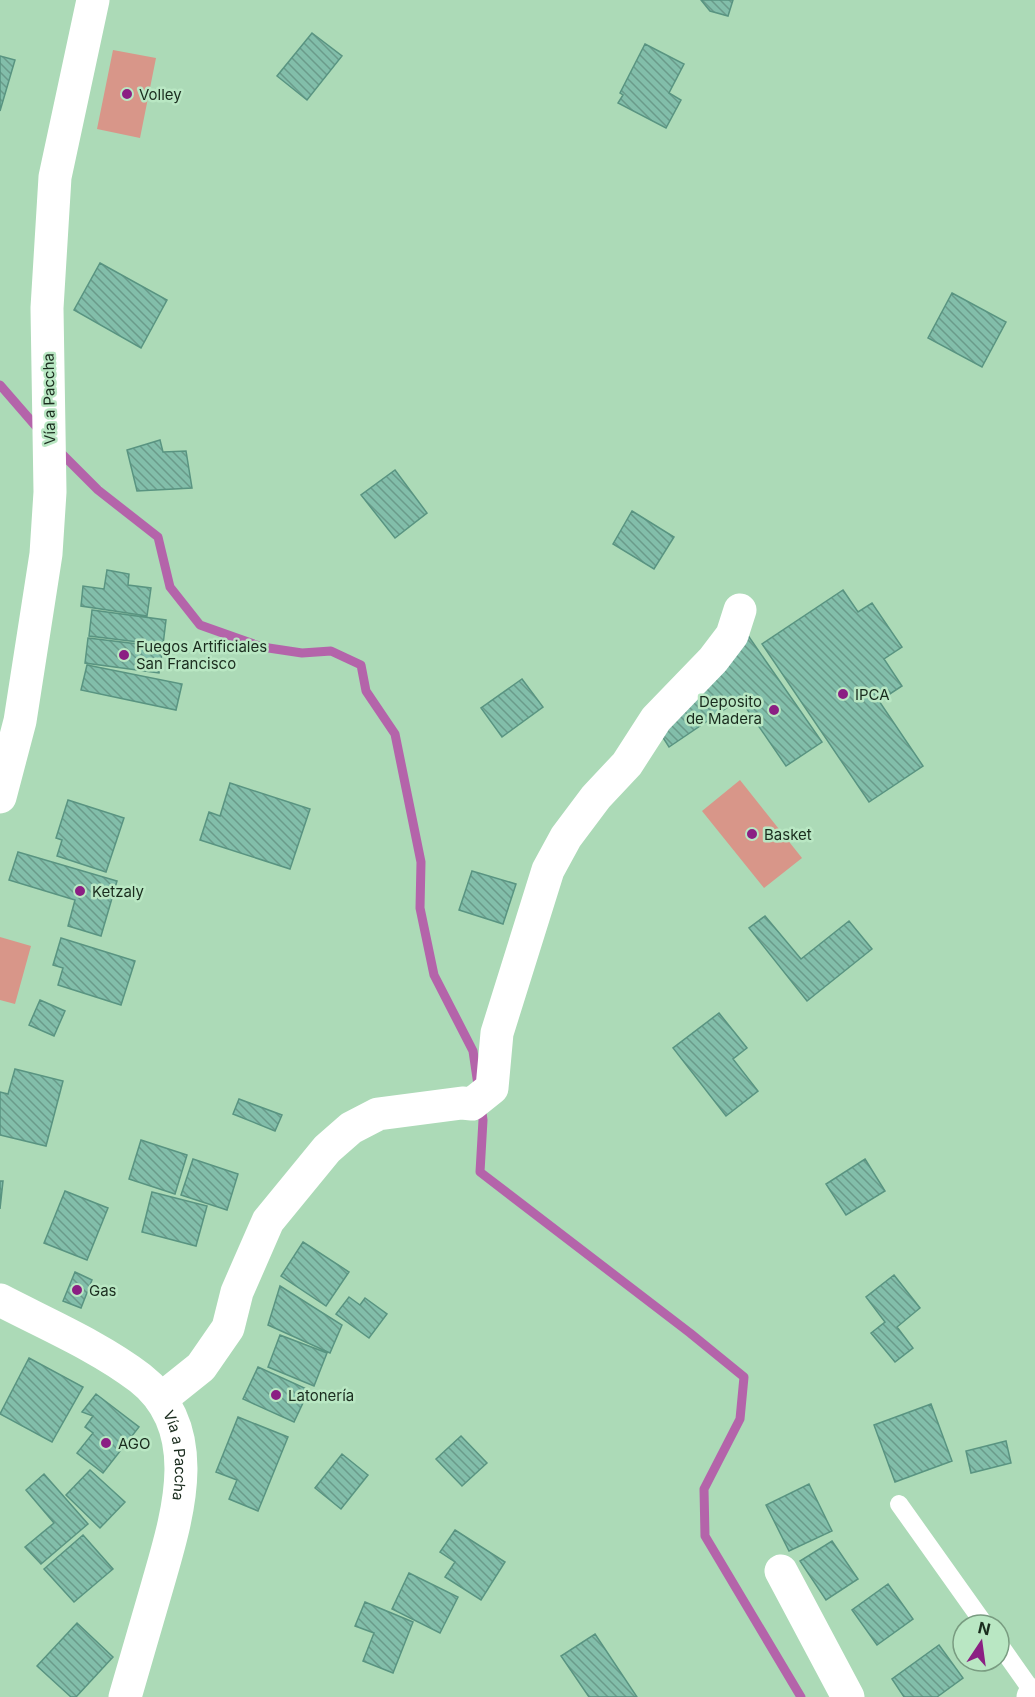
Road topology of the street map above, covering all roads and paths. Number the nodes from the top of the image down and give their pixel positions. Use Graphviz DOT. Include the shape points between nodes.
graph roads {
  1 [pos="93,0"];
  2 [pos="740,610"];
  3 [pos="0,797"];
  4 [pos="0,1300"];
  5 [pos="161,1400"];
  6 [pos="899,1504"];
  7 [pos="781,1571"];
  8 [pos="976,1613"];
  9 [pos="1011,1662"];
  10 [pos="1034,1696"];
  11 [pos="125,1697"];
  12 [pos="848,1697"];
  1 -- 3 [label="main road, Vía a Paccha" via="55,177 47,308 50,492 46,554 20,721"];
  2 -- 5 [label="main road" via="732,635 656,719 627,764 566,837 548,870 497,1033 482,1096 462,1103 378,1114 351,1128 327,1149 267,1221 237,1292 228,1328 201,1367"];
  4 -- 5 [label="main road, Vía a Paccha" via="105,1356 140,1379"];
  5 -- 11 [label="main road, Vía a Paccha" via="172,1421 182,1463 179,1511"];
  6 -- 8 [label="lane"];
  7 -- 12 [label="main road"];
  9 -- 10 [label="lane"];
}
